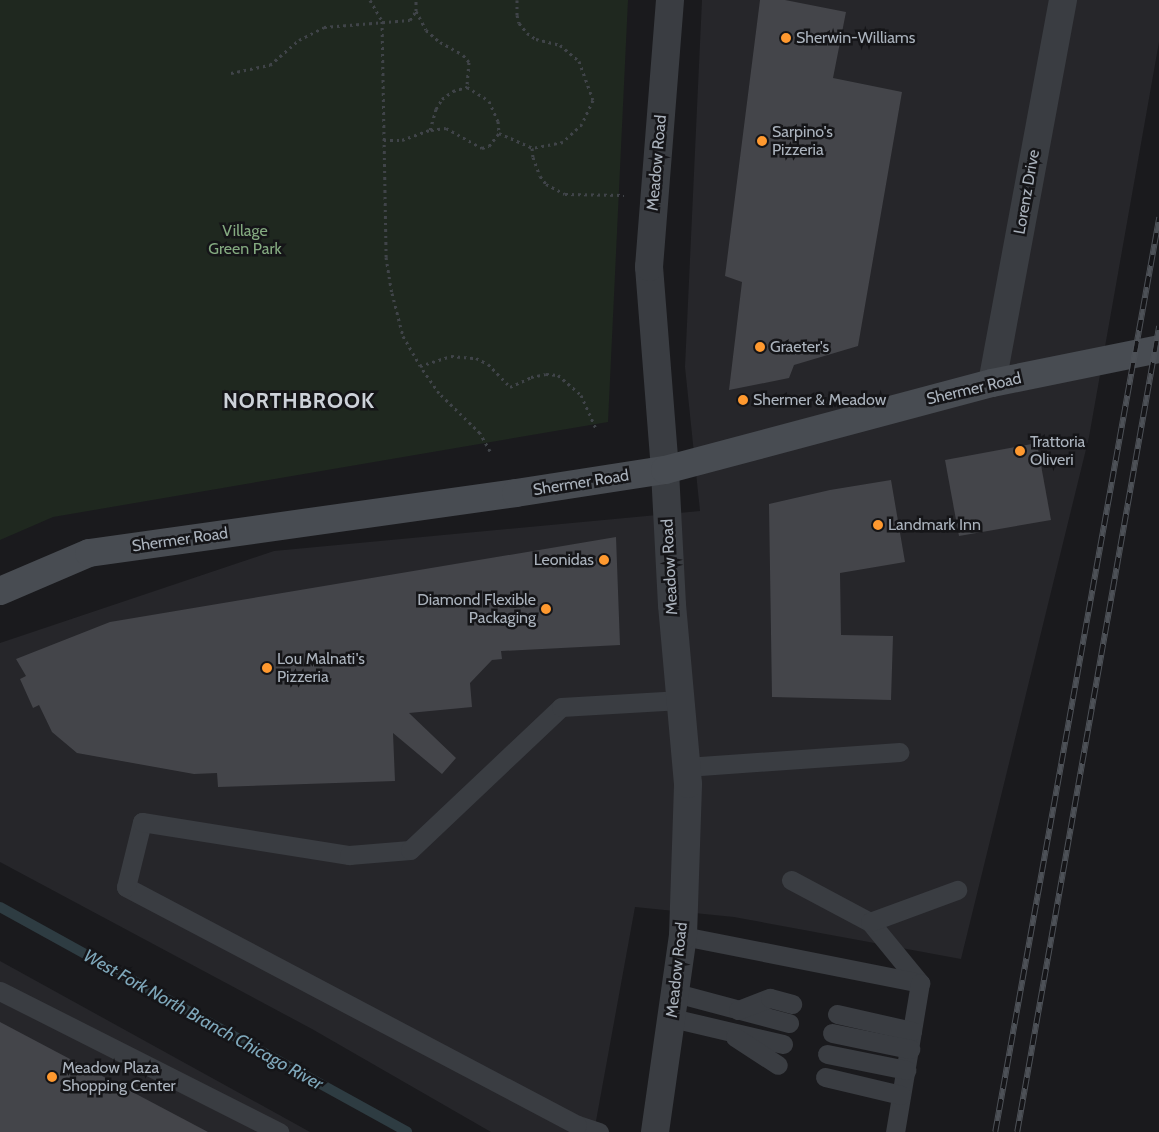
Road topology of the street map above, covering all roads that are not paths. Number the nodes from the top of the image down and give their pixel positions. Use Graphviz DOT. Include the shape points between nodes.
graph roads {
  1 [pos="670,0"];
  2 [pos="1063,0"];
  3 [pos="1159,349"];
  4 [pos="992,383"];
  5 [pos="665,470"];
  6 [pos="0,591"];
  7 [pos="680,700"];
  8 [pos="899,752"];
  9 [pos="686,767"];
  10 [pos="791,880"];
  11 [pos="957,890"];
  12 [pos="870,922"];
  13 [pos="682,936"];
  14 [pos="920,983"];
  15 [pos="0,991"];
  16 [pos="792,1004"];
  17 [pos="674,1006"];
  18 [pos="738,1010"];
  19 [pos="838,1014"];
  20 [pos="789,1022"];
  21 [pos="726,1030"];
  22 [pos="832,1033"];
  23 [pos="911,1040"];
  24 [pos="783,1044"];
  25 [pos="827,1054"];
  26 [pos="778,1065"];
  27 [pos="906,1070"];
  28 [pos="825,1077"];
  29 [pos="901,1096"];
  30 [pos="279,1132"];
  31 [pos="599,1132"];
  32 [pos="655,1132"];
  33 [pos="895,1132"];
  1 -- 5 [label="street, Meadow Road" via="649,266"];
  2 -- 4 [label="street, Lorenz Drive"];
  3 -- 4 [label="main road, Shermer Road"];
  4 -- 5 [label="main road, Shermer Road"];
  5 -- 6 [label="main road, Shermer Road" via="89,553"];
  5 -- 7 [label="street, Meadow Road"];
  7 -- 9 [label="street, Meadow Road"];
  7 -- 31 [label="lane" via="561,707 410,850 349,855 142,822 126,886 577,1125"];
  8 -- 9 [label="lane"];
  9 -- 13 [label="street, Meadow Road"];
  10 -- 12 [label="lane"];
  11 -- 12 [label="lane"];
  12 -- 14 [label="lane"];
  13 -- 14 [label="lane"];
  13 -- 17 [label="street, Meadow Road"];
  14 -- 23 [label="lane"];
  15 -- 30 [label="lane"];
  16 -- 18 [label="lane" via="770,998"];
  17 -- 18 [label="lane"];
  17 -- 21 [label="lane"];
  17 -- 32 [label="street, Meadow Road"];
  18 -- 20 [label="lane"];
  19 -- 23 [label="lane"];
  21 -- 24 [label="lane"];
  21 -- 26 [label="lane"];
  22 -- 23 [label="lane"];
  23 -- 27 [label="lane"];
  25 -- 27 [label="lane"];
  27 -- 29 [label="lane"];
  28 -- 29 [label="lane"];
  29 -- 33 [label="lane"];
}
